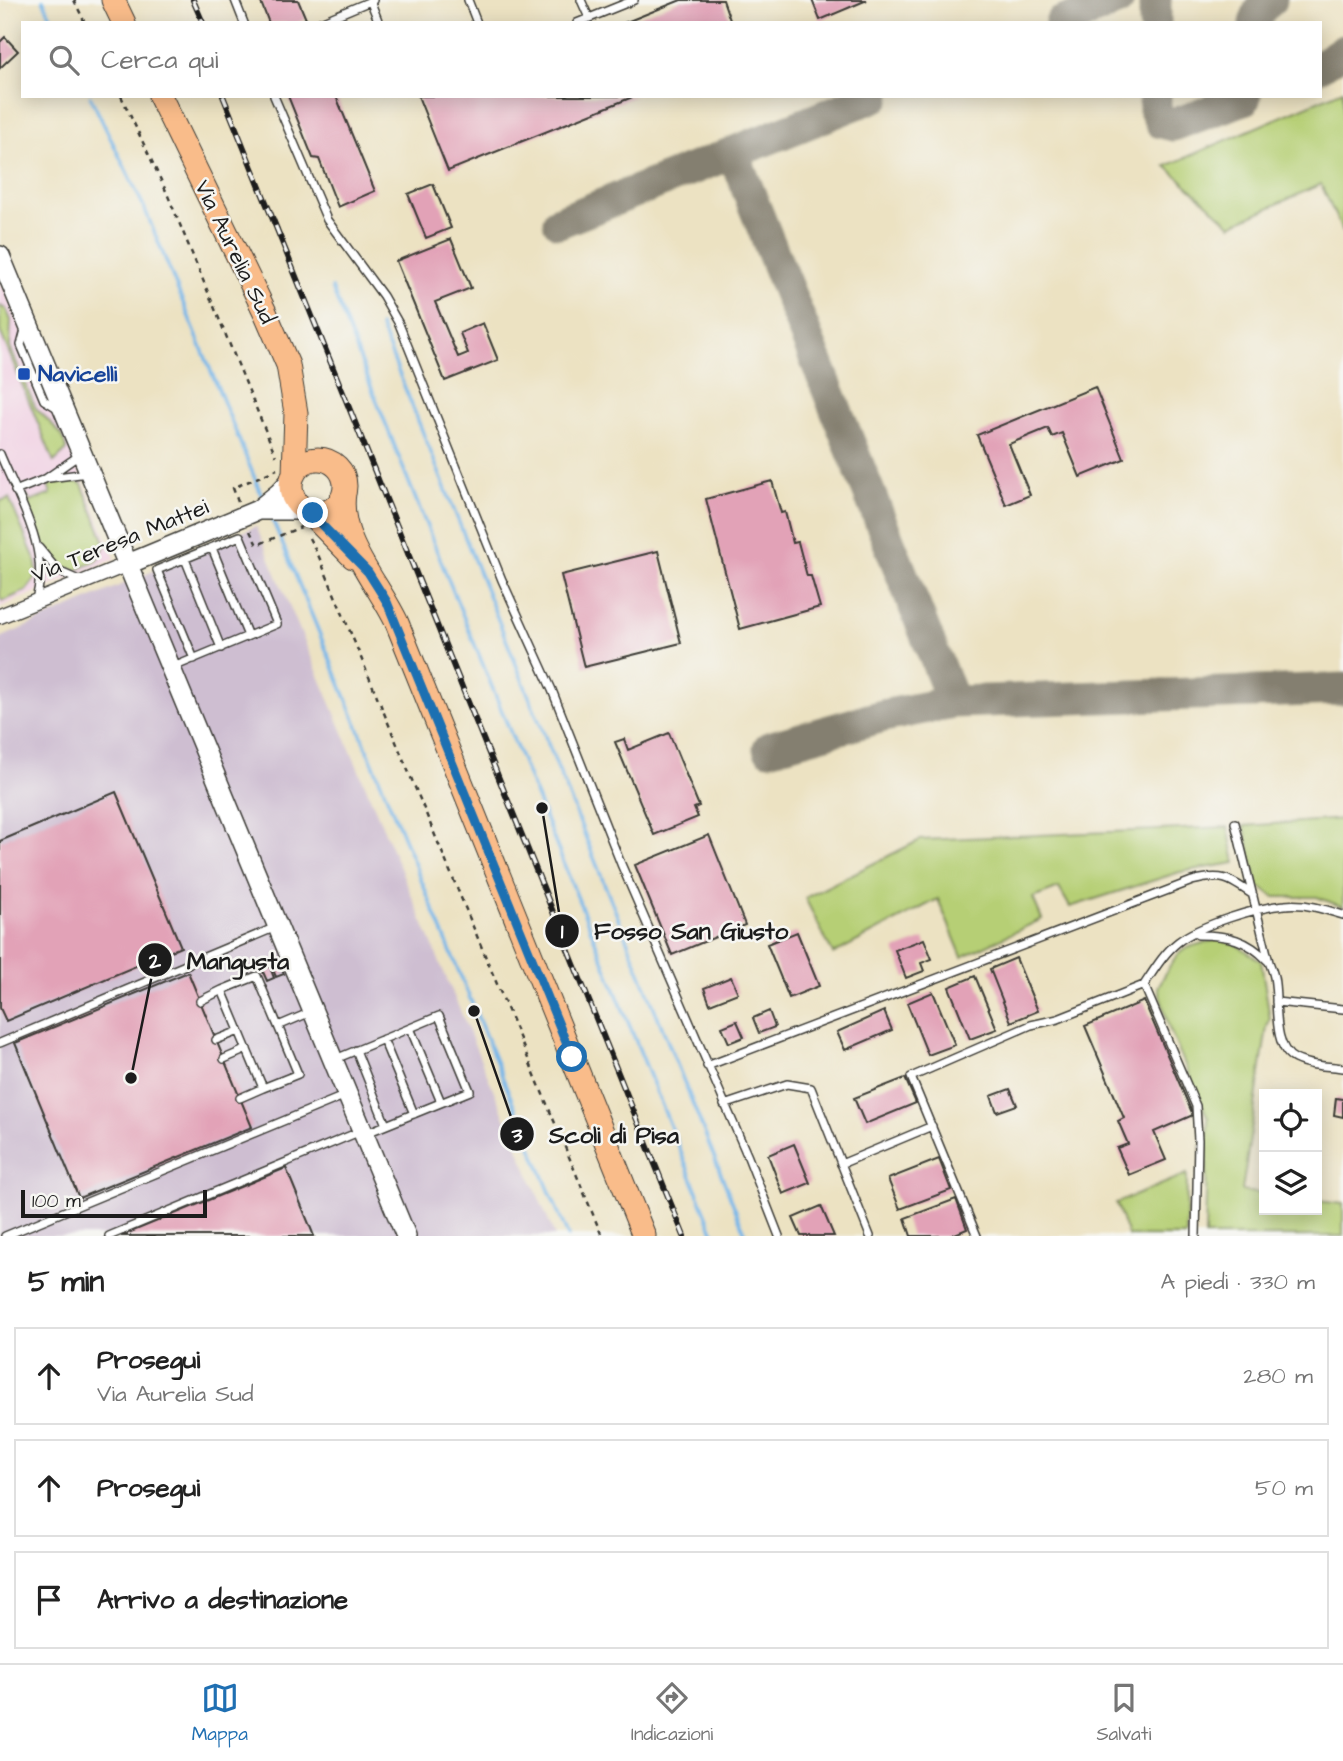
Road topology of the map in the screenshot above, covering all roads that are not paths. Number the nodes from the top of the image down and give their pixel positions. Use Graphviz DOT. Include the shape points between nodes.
graph roads {
  1 [pos="113,0"];
  2 [pos="235,0"];
  3 [pos="371,0"];
  4 [pos="468,0"];
  5 [pos="581,0"];
  6 [pos="634,0"];
  7 [pos="589,18"];
  8 [pos="123,21"];
  9 [pos="243,21"];
  10 [pos="323,21"];
  11 [pos="378,21"];
  12 [pos="476,21"];
  13 [pos="582,21"];
  14 [pos="161,98"];
  15 [pos="275,98"];
  16 [pos="0,256"];
  17 [pos="296,413"];
  18 [pos="0,454"];
  19 [pos="85,463"];
  20 [pos="332,464"];
  21 [pos="286,475"];
  22 [pos="45,479"];
  23 [pos="15,491"];
  24 [pos="344,494"];
  25 [pos="249,515"];
  26 [pos="303,517"];
  27 [pos="38,548"];
  28 [pos="212,548"];
  29 [pos="185,559"];
  30 [pos="128,564"];
  31 [pos="368,572"];
  32 [pos="84,582"];
  33 [pos="35,602"];
  34 [pos="0,617"];
  35 [pos="248,636"];
  36 [pos="221,648"];
  37 [pos="194,659"];
  38 [pos="170,669"];
  39 [pos="1235,823"];
  40 [pos="1253,895"];
  41 [pos="1257,910"];
  42 [pos="1343,915"];
  43 [pos="276,927"];
  44 [pos="1193,935"];
  45 [pos="1269,962"];
  46 [pos="1144,985"];
  47 [pos="222,990"];
  48 [pos="200,1002"];
  49 [pos="1276,1002"];
  50 [pos="1343,1010"];
  51 [pos="312,1012"];
  52 [pos="278,1026"];
  53 [pos="410,1028"];
  54 [pos="239,1031"];
  55 [pos="383,1039"];
  56 [pos="216,1040"];
  57 [pos="0,1042"];
  58 [pos="247,1049"];
  59 [pos="356,1050"];
  60 [pos="223,1059"];
  61 [pos="332,1060"];
  62 [pos="707,1066"];
  63 [pos="1343,1068"];
  64 [pos="263,1088"];
  65 [pos="346,1094"];
  66 [pos="240,1098"];
  67 [pos="441,1102"];
  68 [pos="724,1105"];
  69 [pos="414,1114"];
  70 [pos="386,1125"];
  71 [pos="932,1126"];
  72 [pos="363,1133"];
  73 [pos="841,1164"];
  74 [pos="5,1236"];
  75 [pos="108,1236"];
  76 [pos="405,1236"];
  77 [pos="644,1236"];
  78 [pos="779,1236"];
  79 [pos="870,1236"];
  80 [pos="977,1236"];
  81 [pos="1196,1236"];
  1 -- 8 [label="main road"];
  2 -- 9 [label="lane"];
  3 -- 10 [label="lane"];
  3 -- 11 [label="lane"];
  4 -- 12 [label="lane"];
  5 -- 7 [label="lane"];
  6 -- 7 [label="lane"];
  7 -- 13 [label="lane"];
  14 -- 17 [label="main road, Via Aurelia Sud" via="284,355"];
  15 -- 62 [label="lane" via="327,220 399,324"];
  16 -- 19 [label="street" via="10,291"];
  17 -- 20 [label="main road" via="312,442"];
  17 -- 21 [label="main road"];
  18 -- 23 [label="lane"];
  19 -- 22 [label="lane"];
  19 -- 22 [label="lane"];
  19 -- 30 [label="street"];
  20 -- 21 [label="main road" via="309,461"];
  20 -- 24 [label="main road" via="343,476"];
  21 -- 25 [label="street" via="279,493"];
  21 -- 26 [label="main road"];
  22 -- 23 [label="lane"];
  23 -- 27 [label="lane"];
  24 -- 26 [label="main road" via="332,509"];
  24 -- 31 [label="main road" via="344,521"];
  25 -- 26 [label="street"];
  25 -- 30 [label="street, Via Teresa Mattei"];
  26 -- 31 [label="main road"];
  27 -- 32 [label="lane" via="58,571"];
  27 -- 33 [label="lane" via="42,572"];
  28 -- 29 [label="lane"];
  28 -- 35 [label="lane"];
  28 -- 35 [label="lane" via="240,536 246,548 277,624"];
  29 -- 36 [label="lane"];
  29 -- 37 [label="lane" via="157,570"];
  30 -- 32 [label="street, Via Teresa Mattei"];
  30 -- 38 [label="street"];
  31 -- 77 [label="main road" via="397,623"];
  32 -- 33 [label="street, Via Teresa Mattei"];
  33 -- 34 [label="street, Via Teresa Mattei"];
  35 -- 36 [label="lane"];
  36 -- 37 [label="lane"];
  37 -- 38 [label="lane"];
  38 -- 43 [label="street"];
  39 -- 40 [label="lane"];
  40 -- 41 [label="lane"];
  40 -- 62 [label="lane" via="1230,878 1208,876 1192,881"];
  41 -- 42 [label="lane" via="1286,904"];
  41 -- 44 [label="lane"];
  41 -- 45 [label="lane"];
  43 -- 51 [label="street"];
  43 -- 57 [label="lane"];
  44 -- 45 [label="lane" via="1237,940 1254,947"];
  44 -- 46 [label="lane" via="1178,942"];
  45 -- 49 [label="lane"];
  46 -- 71 [label="lane" via="1031,1025 911,1077"];
  46 -- 81 [label="lane" via="1196,1106"];
  47 -- 48 [label="lane"];
  47 -- 52 [label="lane" via="257,976"];
  47 -- 54 [label="lane"];
  49 -- 50 [label="lane"];
  49 -- 63 [label="lane" via="1280,1040 1292,1058"];
  51 -- 52 [label="lane"];
  51 -- 61 [label="street"];
  52 -- 64 [label="lane" via="298,1074"];
  53 -- 55 [label="lane"];
  53 -- 67 [label="lane"];
  53 -- 67 [label="lane" via="439,1016 470,1091"];
  54 -- 56 [label="lane"];
  54 -- 58 [label="lane"];
  55 -- 59 [label="lane"];
  55 -- 69 [label="lane"];
  58 -- 60 [label="lane"];
  58 -- 64 [label="lane"];
  59 -- 61 [label="lane"];
  59 -- 70 [label="lane"];
  61 -- 65 [label="street"];
  62 -- 68 [label="lane"];
  64 -- 66 [label="lane"];
  65 -- 72 [label="street"];
  65 -- 74 [label="lane"];
  67 -- 69 [label="lane"];
  68 -- 73 [label="lane" via="787,1084 811,1088"];
  68 -- 78 [label="lane"];
  69 -- 70 [label="lane"];
  70 -- 72 [label="lane"];
  71 -- 73 [label="lane"];
  71 -- 80 [label="lane"];
  72 -- 75 [label="lane"];
  72 -- 76 [label="street"];
  73 -- 79 [label="lane"];
}
